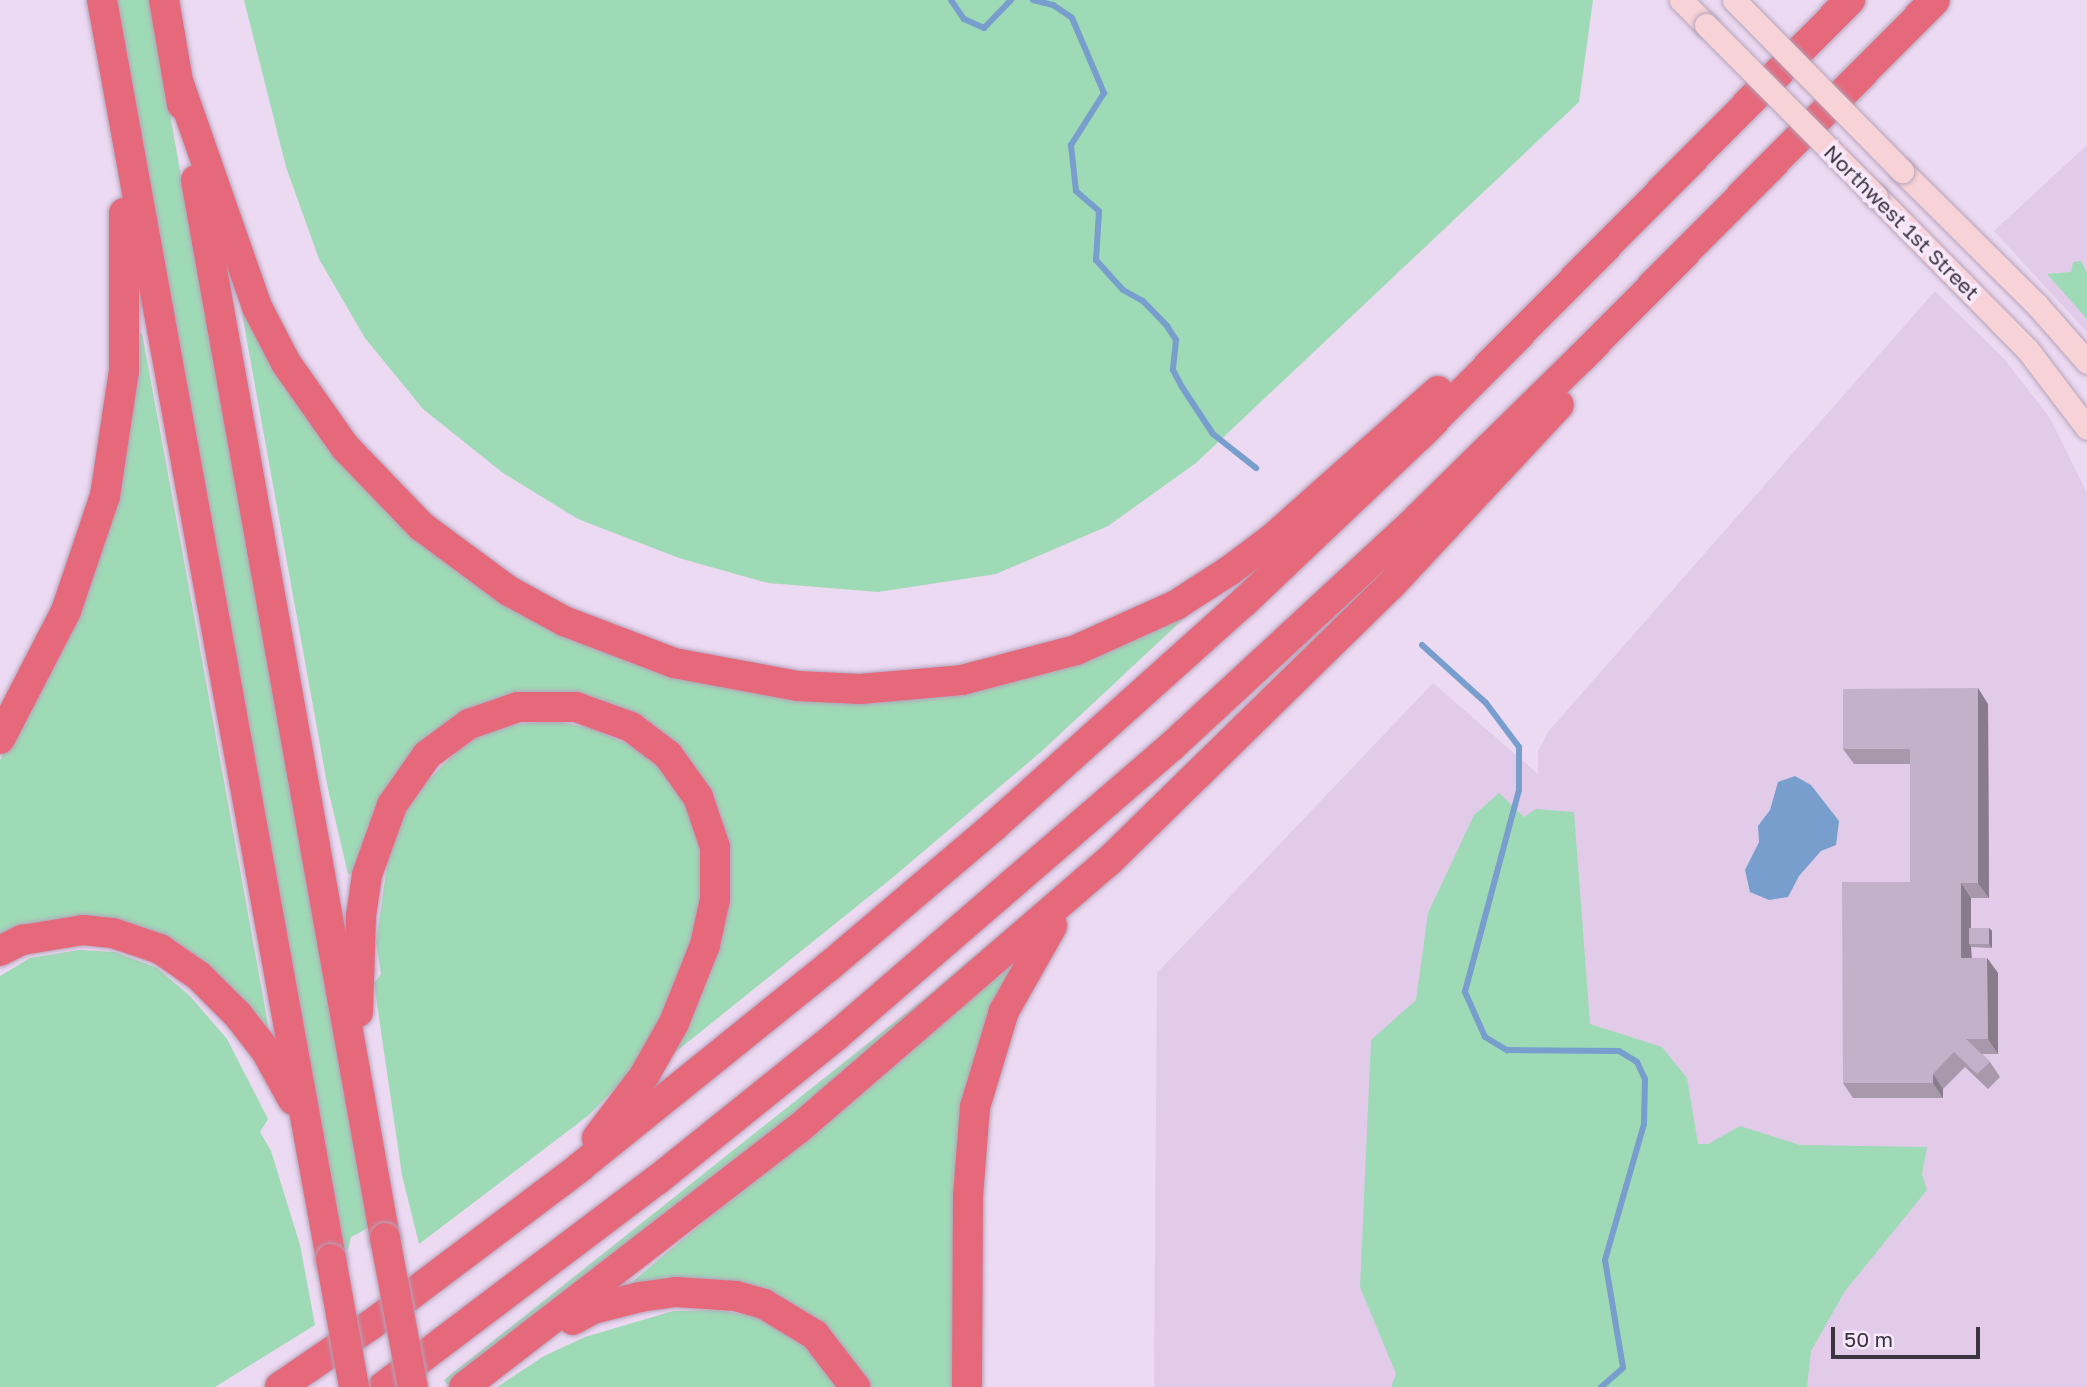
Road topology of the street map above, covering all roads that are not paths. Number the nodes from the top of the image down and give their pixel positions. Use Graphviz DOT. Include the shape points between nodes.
graph roads {
  1 [pos="102,0"];
  2 [pos="164,0"];
  3 [pos="1681,0"];
  4 [pos="1734,0"];
  5 [pos="1850,0"];
  6 [pos="1935,0"];
  7 [pos="178,83"];
  8 [pos="119,97"];
  9 [pos="1717,135"];
  10 [pos="1741,195"];
  11 [pos="2087,362"];
  12 [pos="2087,428"];
  13 [pos="0,739"];
  14 [pos="1109,860"];
  15 [pos="0,951"];
  16 [pos="365,1125"];
  17 [pos="311,1148"];
  18 [pos="522,1212"];
  19 [pos="517,1349"];
  20 [pos="280,1387"];
  21 [pos="355,1387"];
  22 [pos="383,1387"];
  23 [pos="413,1387"];
  24 [pos="464,1387"];
  25 [pos="855,1387"];
  26 [pos="967,1387"];
  1 -- 8 [label="highway"];
  2 -- 7 [label="highway"];
  3 -- 12 [label="main road, Northwest 1st Street, bridge" via="2027,349"];
  4 -- 11 [label="main road, Northwest 1st Street, bridge" via="2037,305"];
  5 -- 9 [label="highway"];
  6 -- 10 [label="highway"];
  7 -- 9 [label="highway" via="233,249 286,363 345,446 421,526 509,591 615,643 727,676 860,689 962,680 1076,650 1176,605 1229,571 1273,538 1519,319"];
  7 -- 16 [label="highway"];
  8 -- 13 [label="highway" via="127,313 117,434 89,551 66,611"];
  8 -- 17 [label="highway"];
  9 -- 18 [label="highway" via="1420,435 1170,670 838,958"];
  10 -- 14 [label="highway" via="1522,446 1391,585"];
  10 -- 22 [label="highway" via="1418,518 1242,683 1007,891 657,1180"];
  14 -- 19 [label="highway" via="797,1130"];
  14 -- 26 [label="highway" via="1049,929 1026,966 986,1058 970,1150"];
  15 -- 17 [label="highway" via="34,937 83,930 113,933 160,949 199,976 266,1051 296,1107"];
  16 -- 18 [label="highway" via="358,989 360,916 377,839 408,778 449,736 518,707 576,707 631,726 668,755 698,797 715,847 715,899 691,985 644,1076 583,1155"];
  16 -- 23 [label="highway, bridge"];
  17 -- 21 [label="highway, bridge"];
  18 -- 20 [label="highway"];
  19 -- 24 [label="highway"];
  19 -- 25 [label="highway" via="593,1309 640,1297 707,1293 764,1304 791,1318 835,1357"];
}
